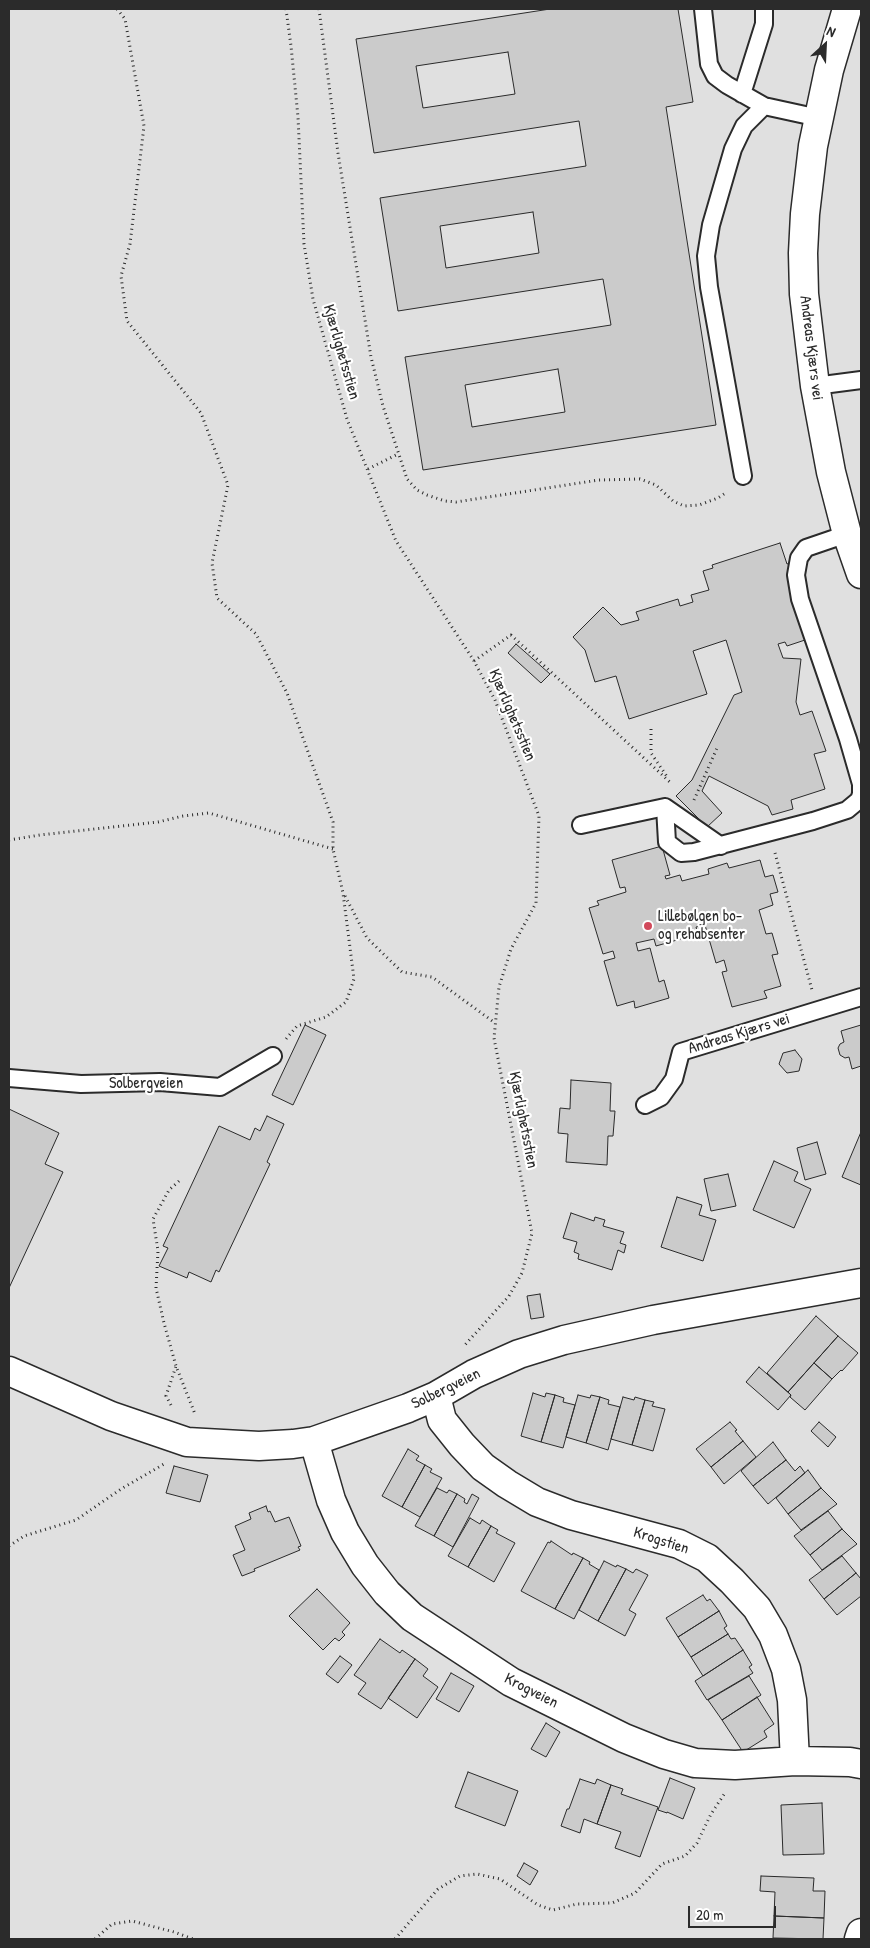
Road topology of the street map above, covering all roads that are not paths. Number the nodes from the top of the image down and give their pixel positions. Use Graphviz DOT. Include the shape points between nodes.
graph roads {
  1 [pos="703,9"];
  2 [pos="764,9"];
  3 [pos="847,9"];
  4 [pos="742,94"];
  5 [pos="764,106"];
  6 [pos="819,118"];
  7 [pos="861,380"];
  8 [pos="815,386"];
  9 [pos="743,476"];
  10 [pos="847,534"];
  11 [pos="861,574"];
  12 [pos="665,807"];
  13 [pos="854,811"];
  14 [pos="580,825"];
  15 [pos="721,846"];
  16 [pos="861,997"];
  17 [pos="274,1056"];
  18 [pos="9,1078"];
  19 [pos="645,1105"];
  20 [pos="861,1283"];
  21 [pos="9,1371"];
  22 [pos="436,1396"];
  23 [pos="314,1441"];
  24 [pos="795,1761"];
  25 [pos="861,1764"];
  26 [pos="861,1933"];
  27 [pos="859,1939"];
  1 -- 4 [label="lane" via="709,64 715,76"];
  2 -- 4 [label="lane" via="764,24"];
  3 -- 6 [label="street, Andreas Kjærs vei" via="828,70"];
  4 -- 5 [label="lane"];
  5 -- 6 [label="lane"];
  5 -- 9 [label="lane" via="744,126 733,150 710,224 706,256"];
  6 -- 8 [label="street, Andreas Kjærs vei" via="808,179 803,252 804,294"];
  7 -- 8 [label="lane"];
  8 -- 10 [label="street, Andreas Kjærs vei" via="831,472"];
  10 -- 11 [label="street, Andreas Kjærs vei"];
  10 -- 13 [label="lane" via="806,548 799,558 796,575 800,599 861,784 861,794"];
  12 -- 14 [label="lane"];
  12 -- 15 [label="lane"];
  12 -- 15 [label="lane" via="667,842 681,853"];
  13 -- 15 [label="lane"];
  16 -- 19 [label="lane, Andreas Kjærs vei" via="681,1052 674,1079 661,1097"];
  17 -- 18 [label="lane, Solbergveien" via="220,1088 160,1082 81,1084"];
  20 -- 22 [label="street, Solbergveien" via="653,1320 564,1340 519,1354"];
  21 -- 23 [label="street, Solbergveien" via="111,1416 259,1446"];
  22 -- 23 [label="street, Solbergveien"];
  22 -- 24 [label="street, Krogstien" via="442,1420 462,1445 483,1467 507,1484 537,1502 570,1515 679,1544 707,1558 732,1581 757,1608 773,1635 786,1669 792,1700"];
  23 -- 24 [label="street, Krogveien" via="331,1500 345,1532 386,1592 412,1616 511,1682 624,1738 695,1763 735,1765"];
  24 -- 25 [label="street, Krogveien"];
  26 -- 27 [label="street"];
}
